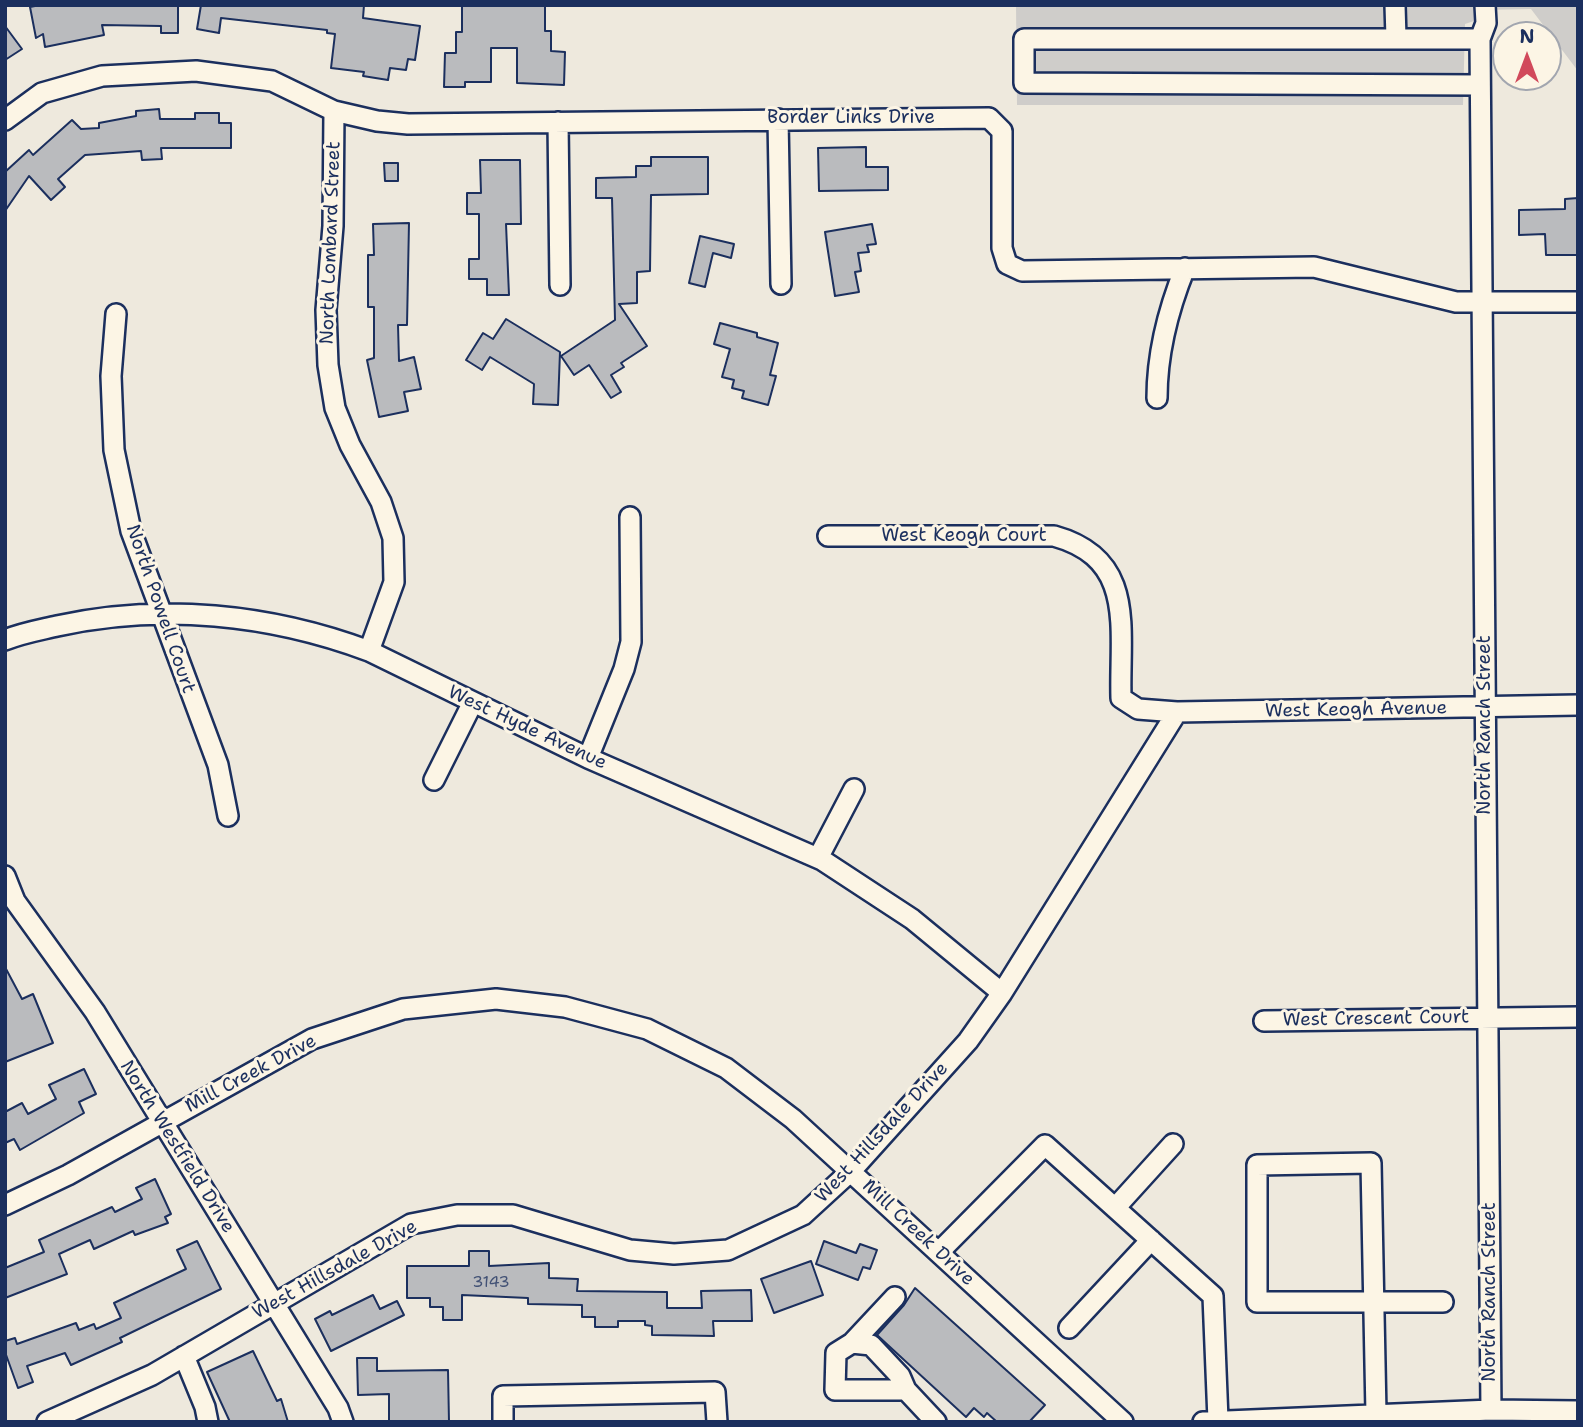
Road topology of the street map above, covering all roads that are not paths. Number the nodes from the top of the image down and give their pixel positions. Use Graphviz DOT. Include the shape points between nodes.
graph roads {
  1 [pos="1395,5"];
  2 [pos="1485,5"];
  3 [pos="1396,38"];
  4 [pos="1480,39"];
  5 [pos="1480,85"];
  6 [pos="334,111"];
  7 [pos="778,119"];
  8 [pos="5,120"];
  9 [pos="558,122"];
  10 [pos="1185,268"];
  11 [pos="781,284"];
  12 [pos="560,285"];
  13 [pos="1482,302"];
  14 [pos="1578,302"];
  15 [pos="116,314"];
  16 [pos="1157,398"];
  17 [pos="630,517"];
  18 [pos="828,536"];
  19 [pos="159,613"];
  20 [pos="5,640"];
  21 [pos="369,651"];
  22 [pos="472,704"];
  23 [pos="1578,705"];
  24 [pos="1485,708"];
  25 [pos="1177,712"];
  26 [pos="588,758"];
  27 [pos="433,780"];
  28 [pos="855,789"];
  29 [pos="228,816"];
  30 [pos="818,858"];
  31 [pos="5,876"];
  32 [pos="1002,993"];
  33 [pos="1578,1017"];
  34 [pos="1488,1018"];
  35 [pos="1264,1021"];
  36 [pos="161,1122"];
  37 [pos="1173,1144"];
  38 [pos="851,1171"];
  39 [pos="5,1205"];
  40 [pos="1115,1208"];
  41 [pos="1151,1240"];
  42 [pos="939,1252"];
  43 [pos="895,1297"];
  44 [pos="273,1302"];
  45 [pos="1443,1302"];
  46 [pos="1374,1304"];
  47 [pos="1069,1328"];
  48 [pos="852,1343"];
  49 [pos="184,1356"];
  50 [pos="906,1390"];
  51 [pos="1491,1410"];
  52 [pos="1578,1411"];
  53 [pos="1376,1414"];
  54 [pos="1210,1421"];
  55 [pos="47,1422"];
  56 [pos="208,1422"];
  57 [pos="343,1422"];
  58 [pos="503,1422"];
  59 [pos="717,1422"];
  60 [pos="936,1422"];
  61 [pos="1123,1422"];
  1 -- 3 [label="street"];
  2 -- 4 [label="street, North Ranch Street" via="1486,23"];
  3 -- 4 [label="street"];
  3 -- 5 [label="street" via="1024,39 1024,83"];
  4 -- 5 [label="street, North Ranch Street"];
  5 -- 13 [label="street, North Ranch Street"];
  6 -- 8 [label="street, Border Links Drive" via="272,81 197,71 102,76 42,93"];
  6 -- 9 [label="street, Border Links Drive" via="408,124"];
  6 -- 21 [label="street, North Lombard Street" via="328,365 335,408 381,502 393,538 394,582"];
  7 -- 9 [label="street, Border Links Drive"];
  7 -- 10 [label="street, Border Links Drive" via="989,118 1002,131 1002,248 1007,264 1022,271"];
  7 -- 11 [label="street"];
  9 -- 12 [label="street"];
  10 -- 13 [label="street, Border Links Drive" via="1314,267 1456,302"];
  10 -- 16 [label="street" via="1165,328"];
  13 -- 14 [label="street, Border Links Drive"];
  13 -- 24 [label="street, North Ranch Street"];
  15 -- 19 [label="street, North Powell Court" via="111,376 114,450 131,531"];
  17 -- 26 [label="street" via="631,642"];
  18 -- 25 [label="street, West Keogh Court" via="1054,536 1078,542 1115,581 1121,698 1138,709"];
  19 -- 20 [label="street, West Hyde Avenue" via="92,618"];
  19 -- 21 [label="street, West Hyde Avenue" via="261,620"];
  19 -- 29 [label="street, North Powell Court" via="218,765"];
  21 -- 22 [label="street, West Hyde Avenue"];
  22 -- 26 [label="street, West Hyde Avenue"];
  22 -- 27 [label="street"];
  23 -- 24 [label="street, West Keogh Avenue"];
  24 -- 25 [label="street, West Keogh Avenue"];
  24 -- 34 [label="street, North Ranch Street"];
  25 -- 32 [label="street, West Hillsdale Drive"];
  26 -- 30 [label="street, West Hyde Avenue"];
  28 -- 30 [label="street"];
  30 -- 32 [label="street, West Hyde Avenue" via="912,919"];
  31 -- 36 [label="street, North Westfield Drive" via="15,901 95,1012"];
  32 -- 38 [label="street, West Hillsdale Drive" via="968,1041"];
  33 -- 34 [label="street, West Crescent Court"];
  34 -- 35 [label="street, West Crescent Court"];
  34 -- 51 [label="street, North Ranch Street"];
  36 -- 38 [label="street, Mill Creek Drive" via="312,1039 402,1009 496,999 565,1007 647,1029 726,1068"];
  36 -- 39 [label="street, Mill Creek Drive"];
  36 -- 44 [label="street, North Westfield Drive"];
  37 -- 40 [label="street"];
  38 -- 42 [label="street, Mill Creek Drive"];
  38 -- 44 [label="street, West Hillsdale Drive" via="803,1214 728,1250 674,1254 630,1250 513,1214 457,1214 411,1224"];
  40 -- 41 [label="street"];
  40 -- 42 [label="street" via="1045,1145"];
  41 -- 47 [label="street"];
  41 -- 54 [label="street" via="1213,1296"];
  42 -- 61 [label="street, Mill Creek Drive"];
  43 -- 48 [label="street"];
  44 -- 49 [label="street, West Hillsdale Drive"];
  44 -- 57 [label="street, North Westfield Drive"];
  45 -- 46 [label="street"];
  46 -- 46 [label="street" via="1371,1163 1257,1166 1257,1302"];
  46 -- 53 [label="street"];
  48 -- 50 [label="street" via="871,1345 900,1376"];
  48 -- 50 [label="street" via="836,1353 835,1390"];
  49 -- 55 [label="street, West Hillsdale Drive"];
  49 -- 56 [label="street"];
  50 -- 60 [label="street"];
  51 -- 52 [label="street"];
  51 -- 53 [label="street"];
  53 -- 54 [label="street"];
  58 -- 59 [label="street" via="503,1396 715,1392"];
}
